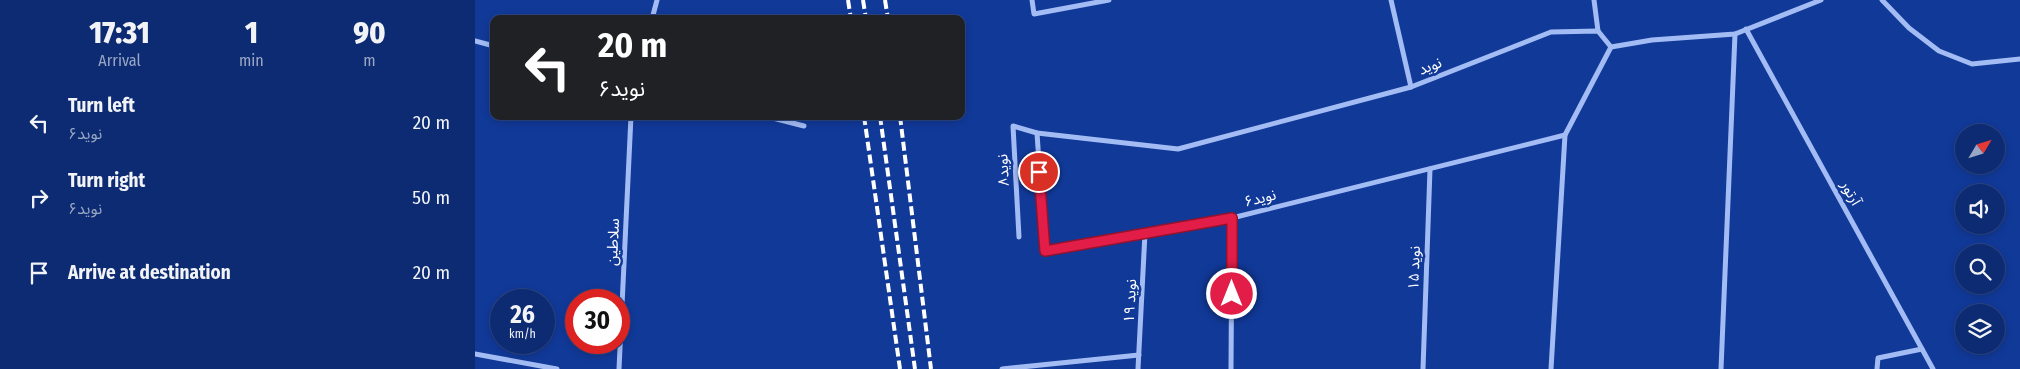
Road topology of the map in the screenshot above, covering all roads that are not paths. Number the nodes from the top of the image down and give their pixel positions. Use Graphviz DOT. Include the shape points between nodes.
graph roads {
  1 [pos="657,0"];
  2 [pos="1032,0"];
  3 [pos="1109,0"];
  4 [pos="1391,0"];
  5 [pos="1594,0"];
  6 [pos="1821,0"];
  7 [pos="1882,0"];
  8 [pos="653,15"];
  9 [pos="1746,29"];
  10 [pos="1598,31"];
  11 [pos="1735,34"];
  12 [pos="475,41"];
  13 [pos="490,45"];
  14 [pos="1611,47"];
  15 [pos="2020,60"];
  16 [pos="1411,87"];
  17 [pos="631,120"];
  18 [pos="781,120"];
  19 [pos="805,126"];
  20 [pos="1037,133"];
  21 [pos="1565,135"];
  22 [pos="1430,168"];
  23 [pos="1232,218"];
  24 [pos="1145,233"];
  25 [pos="1019,237"];
  26 [pos="1922,349"];
  27 [pos="475,354"];
  28 [pos="1139,355"];
  29 [pos="557,369"];
  30 [pos="619,369"];
  31 [pos="1003,369"];
  32 [pos="1139,369"];
  33 [pos="1231,369"];
  34 [pos="1423,369"];
  35 [pos="1551,369"];
  36 [pos="1721,369"];
  37 [pos="1877,369"];
  38 [pos="1933,369"];
  1 -- 8 [label="street"];
  2 -- 3 [label="street" via="1034,14"];
  4 -- 16 [label="street"];
  5 -- 10 [label="street"];
  6 -- 9 [label="street"];
  7 -- 15 [label="street" via="1909,28 1939,51 1972,64"];
  9 -- 11 [label="street"];
  9 -- 26 [label="street, آرتور"];
  10 -- 14 [label="street"];
  10 -- 16 [label="street, نوید" via="1551,32"];
  11 -- 14 [label="street" via="1652,40"];
  11 -- 36 [label="street"];
  12 -- 13 [label="street"];
  14 -- 21 [label="street"];
  16 -- 20 [label="street, نوید" via="1178,149"];
  17 -- 30 [label="street, سلاطین"];
  18 -- 19 [label="street"];
  20 -- 24 [label="street, نوید۶" via="1045,251"];
  20 -- 25 [label="street, نوید۸" via="1013,126"];
  21 -- 22 [label="street, نوید۶"];
  21 -- 35 [label="street"];
  22 -- 23 [label="street, نوید۶"];
  22 -- 34 [label="street, نوید ۱۵"];
  23 -- 24 [label="street, نوید۶"];
  23 -- 33 [label="street"];
  24 -- 28 [label="street, نوید ۱۹"];
  26 -- 37 [label="street" via="1878,358"];
  26 -- 38 [label="street, آرتور"];
  27 -- 29 [label="street"];
  28 -- 31 [label="street"];
  28 -- 32 [label="street, نوید ۱۹"];
}
